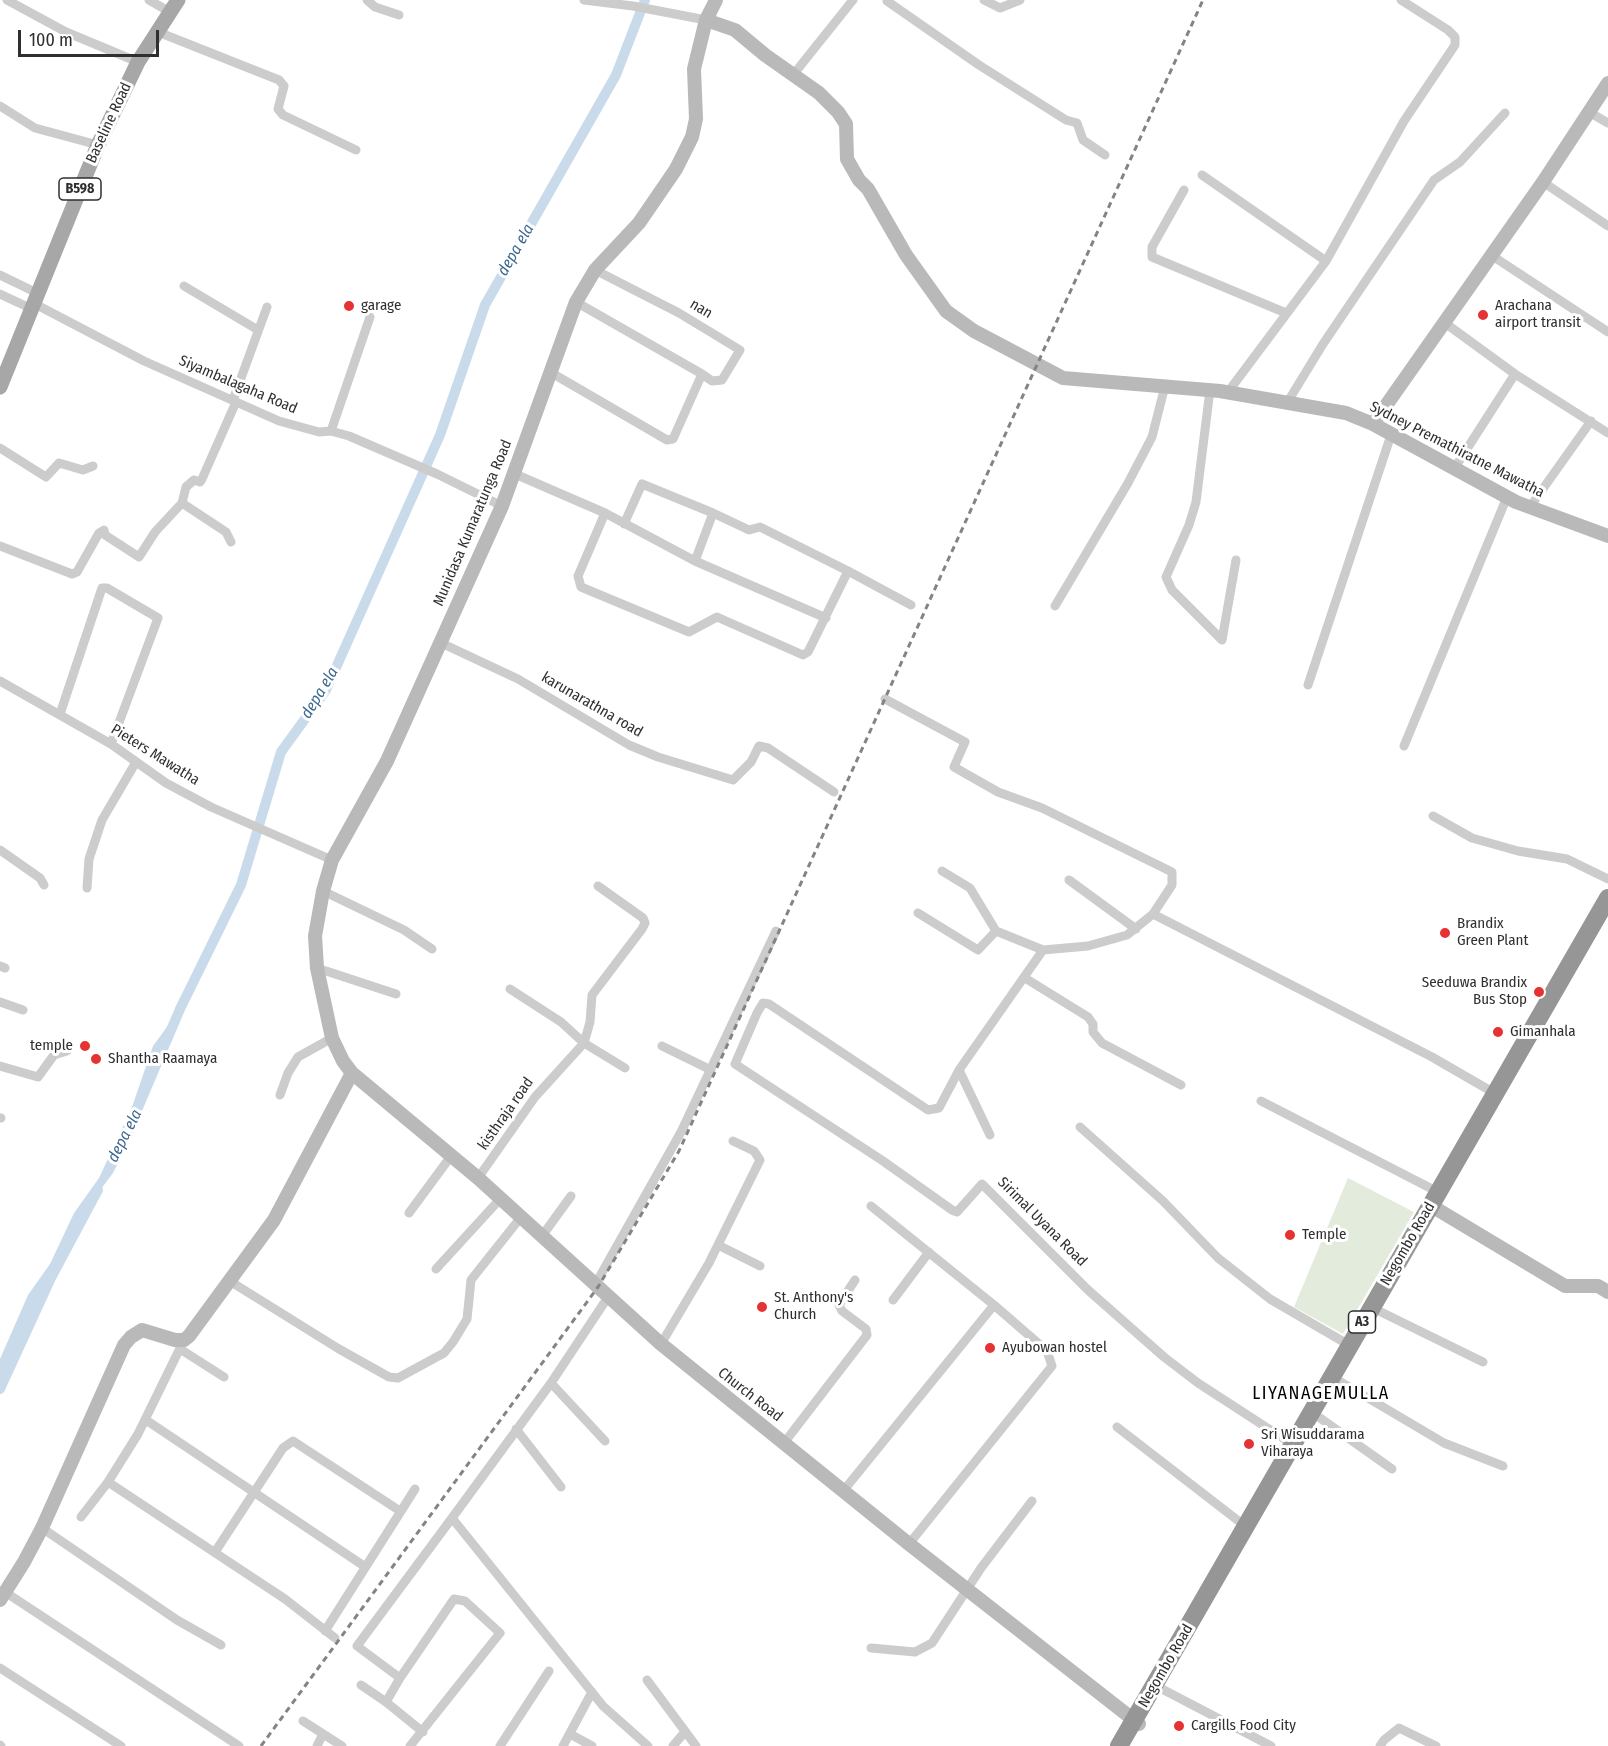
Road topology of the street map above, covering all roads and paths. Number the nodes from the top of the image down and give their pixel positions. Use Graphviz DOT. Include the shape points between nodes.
graph roads {
  1 [pos="7,0"];
  2 [pos="149,0"];
  3 [pos="367,0"];
  4 [pos="584,0"];
  5 [pos="716,0"];
  6 [pos="853,0"];
  7 [pos="886,0"];
  8 [pos="984,0"];
  9 [pos="1020,0"];
  10 [pos="1401,0"];
  11 [pos="174,6"];
  12 [pos="399,15"];
  13 [pos="706,20"];
  14 [pos="158,32"];
  15 [pos="138,62"];
  16 [pos="793,75"];
  17 [pos="1608,83"];
  18 [pos="0,106"];
  19 [pos="1589,112"];
  20 [pos="1505,113"];
  21 [pos="1608,123"];
  22 [pos="98,145"];
  23 [pos="356,150"];
  24 [pos="1105,155"];
  25 [pos="1202,175"];
  26 [pos="1543,182"];
  27 [pos="1184,190"];
  28 [pos="1608,226"];
  29 [pos="1491,255"];
  30 [pos="1326,261"];
  31 [pos="595,270"];
  32 [pos="0,275"];
  33 [pos="183,286"];
  34 [pos="0,294"];
  35 [pos="35,303"];
  36 [pos="576,303"];
  37 [pos="267,307"];
  38 [pos="1286,313"];
  39 [pos="370,317"];
  40 [pos="1445,323"];
  41 [pos="258,330"];
  42 [pos="1608,332"];
  43 [pos="550,372"];
  44 [pos="702,374"];
  45 [pos="1515,374"];
  46 [pos="1165,386"];
  47 [pos="0,387"];
  48 [pos="1210,390"];
  49 [pos="1228,392"];
  50 [pos="235,401"];
  51 [pos="1287,403"];
  52 [pos="1591,421"];
  53 [pos="1373,424"];
  54 [pos="331,431"];
  55 [pos="1608,433"];
  56 [pos="1391,435"];
  57 [pos="0,448"];
  58 [pos="93,466"];
  59 [pos="1454,469"];
  60 [pos="515,474"];
  61 [pos="1507,497"];
  62 [pos="182,503"];
  63 [pos="502,506"];
  64 [pos="1530,507"];
  65 [pos="605,513"];
  66 [pos="713,513"];
  67 [pos="624,524"];
  68 [pos="1608,536"];
  69 [pos="231,542"];
  70 [pos="0,546"];
  71 [pos="1236,560"];
  72 [pos="695,561"];
  73 [pos="848,571"];
  74 [pos="911,605"];
  75 [pos="1055,606"];
  76 [pos="826,618"];
  77 [pos="439,642"];
  78 [pos="0,681"];
  79 [pos="1308,686"];
  80 [pos="885,699"];
  81 [pos="60,714"];
  82 [pos="111,744"];
  83 [pos="1404,746"];
  84 [pos="136,762"];
  85 [pos="834,792"];
  86 [pos="1433,816"];
  87 [pos="0,850"];
  88 [pos="332,860"];
  89 [pos="942,871"];
  90 [pos="1608,879"];
  91 [pos="1069,880"];
  92 [pos="44,885"];
  93 [pos="598,886"];
  94 [pos="87,888"];
  95 [pos="322,891"];
  96 [pos="1607,907"];
  97 [pos="918,913"];
  98 [pos="1153,914"];
  99 [pos="1136,929"];
  100 [pos="996,931"];
  101 [pos="776,932"];
  102 [pos="432,948"];
  103 [pos="1043,951"];
  104 [pos="317,968"];
  105 [pos="1025,978"];
  106 [pos="510,988"];
  107 [pos="396,994"];
  108 [pos="0,1002"];
  109 [pos="23,1010"];
  110 [pos="332,1038"];
  111 [pos="584,1043"];
  112 [pos="662,1046"];
  113 [pos="67,1052"];
  114 [pos="0,1066"];
  115 [pos="625,1068"];
  116 [pos="711,1070"];
  117 [pos="959,1070"];
  118 [pos="352,1073"];
  119 [pos="1181,1085"];
  120 [pos="1496,1094"];
  121 [pos="280,1095"];
  122 [pos="1261,1101"];
  123 [pos="1080,1127"];
  124 [pos="990,1135"];
  125 [pos="733,1141"];
  126 [pos="451,1156"];
  127 [pos="478,1178"];
  128 [pos="571,1196"];
  129 [pos="501,1198"];
  130 [pos="1436,1202"];
  131 [pos="871,1206"];
  132 [pos="409,1213"];
  133 [pos="521,1217"];
  134 [pos="542,1236"];
  135 [pos="718,1245"];
  136 [pos="929,1252"];
  137 [pos="760,1266"];
  138 [pos="436,1269"];
  139 [pos="228,1280"];
  140 [pos="855,1280"];
  141 [pos="596,1285"];
  142 [pos="1608,1292"];
  143 [pos="608,1297"];
  144 [pos="893,1300"];
  145 [pos="994,1305"];
  146 [pos="1381,1312"];
  147 [pos="661,1344"];
  148 [pos="182,1345"];
  149 [pos="1349,1345"];
  150 [pos="1483,1362"];
  151 [pos="224,1377"];
  152 [pos="1341,1382"];
  153 [pos="550,1383"];
  154 [pos="1320,1418"];
  155 [pos="146,1420"];
  156 [pos="1117,1427"];
  157 [pos="516,1429"];
  158 [pos="605,1441"];
  159 [pos="784,1443"];
  160 [pos="1292,1444"];
  161 [pos="1503,1466"];
  162 [pos="1392,1469"];
  163 [pos="108,1482"];
  164 [pos="561,1487"];
  165 [pos="415,1489"];
  166 [pos="844,1490"];
  167 [pos="255,1493"];
  168 [pos="1032,1501"];
  169 [pos="400,1511"];
  170 [pos="81,1517"];
  171 [pos="452,1518"];
  172 [pos="1245,1526"];
  173 [pos="42,1528"];
  174 [pos="909,1544"];
  175 [pos="215,1552"];
  176 [pos="364,1566"];
  177 [pos="968,1590"];
  178 [pos="3,1596"];
  179 [pos="325,1630"];
  180 [pos="335,1638"];
  181 [pos="221,1645"];
  182 [pos="871,1648"];
  183 [pos="0,1668"];
  184 [pos="549,1671"];
  185 [pos="400,1678"];
  186 [pos="647,1680"];
  187 [pos="361,1685"];
  188 [pos="1162,1689"];
  189 [pos="592,1692"];
  190 [pos="386,1702"];
  191 [pos="303,1721"];
  192 [pos="1138,1723"];
  193 [pos="423,1732"];
  194 [pos="684,1733"];
  195 [pos="323,1734"];
  196 [pos="570,1734"];
  197 [pos="121,1746"];
  198 [pos="239,1746"];
  199 [pos="317,1746"];
  200 [pos="342,1746"];
  201 [pos="410,1746"];
  202 [pos="500,1746"];
  203 [pos="563,1746"];
  204 [pos="592,1746"];
  205 [pos="648,1746"];
  206 [pos="673,1746"];
  207 [pos="696,1746"];
  208 [pos="1119,1746"];
  209 [pos="1129,1746"];
  210 [pos="1270,1746"];
  211 [pos="1380,1746"];
  212 [pos="1436,1746"];
  1 -- 15 [label="street" via="66,32"];
  2 -- 11 [label="street"];
  3 -- 12 [label="street"];
  4 -- 13 [label="street"];
  5 -- 13 [label="street, Munidasa Kumaratunga Road"];
  6 -- 16 [label="street"];
  7 -- 24 [label="street" via="979,65 1066,120 1077,123 1083,140"];
  8 -- 9 [label="street" via="1000,8"];
  10 -- 30 [label="street" via="1448,30 1455,37 1455,45 1404,121"];
  11 -- 14 [label="main road, Baseline Road / B598"];
  13 -- 16 [label="street, Sydney Premathiratne Mawatha" via="735,30"];
  13 -- 31 [label="street, Munidasa Kumaratunga Road" via="694,69 696,118 692,137 676,169 639,223"];
  14 -- 15 [label="main road, Baseline Road / B598"];
  14 -- 23 [label="street" via="279,80 284,86 278,108 283,115"];
  15 -- 22 [label="main road, Baseline Road / B598"];
  16 -- 46 [label="street, Sydney Premathiratne Mawatha" via="819,93 846,124 847,159 946,311 974,331 1063,378"];
  17 -- 19 [label="street"];
  18 -- 22 [label="street" via="35,128"];
  19 -- 21 [label="street"];
  19 -- 26 [label="street"];
  20 -- 51 [label="street" via="1460,162 1434,180"];
  22 -- 35 [label="main road, Baseline Road / B598"];
  25 -- 30 [label="street"];
  26 -- 28 [label="street"];
  26 -- 29 [label="street"];
  27 -- 38 [label="street" via="1152,247 1152,256"];
  29 -- 40 [label="street"];
  29 -- 42 [label="street"];
  30 -- 38 [label="street"];
  31 -- 36 [label="street, Munidasa Kumaratunga Road"];
  31 -- 44 [label="street, nan" via="740,350 722,381 712,381"];
  32 -- 35 [label="street"];
  33 -- 41 [label="street"];
  34 -- 35 [label="street"];
  35 -- 47 [label="main road, Baseline Road / B598"];
  35 -- 50 [label="street, Siyambalagaha Road" via="144,361"];
  36 -- 43 [label="street, Munidasa Kumaratunga Road"];
  36 -- 44 [label="street"];
  37 -- 41 [label="street"];
  38 -- 49 [label="street"];
  39 -- 54 [label="street"];
  40 -- 45 [label="street"];
  40 -- 53 [label="street"];
  41 -- 50 [label="street"];
  43 -- 44 [label="street" via="666,440 673,439"];
  43 -- 60 [label="street, Munidasa Kumaratunga Road"];
  45 -- 52 [label="street"];
  45 -- 59 [label="street"];
  46 -- 48 [label="street, Sydney Premathiratne Mawatha"];
  46 -- 75 [label="street" via="1148,446"];
  48 -- 49 [label="street, Sydney Premathiratne Mawatha"];
  48 -- 71 [label="street" via="1196,502 1166,577 1172,590 1222,640"];
  49 -- 51 [label="street, Sydney Premathiratne Mawatha"];
  50 -- 54 [label="street, Siyambalagaha Road" via="279,421 319,432"];
  50 -- 62 [label="street" via="202,479 186,487"];
  51 -- 53 [label="street, Sydney Premathiratne Mawatha" via="1346,413"];
  52 -- 55 [label="street"];
  52 -- 64 [label="street"];
  53 -- 56 [label="street, Sydney Premathiratne Mawatha"];
  54 -- 63 [label="street, Siyambalagaha Road" via="420,466"];
  56 -- 59 [label="street, Sydney Premathiratne Mawatha"];
  56 -- 79 [label="street"];
  57 -- 58 [label="street" via="46,477 59,463 83,470"];
  59 -- 61 [label="street, Sydney Premathiratne Mawatha"];
  60 -- 63 [label="street, Munidasa Kumaratunga Road"];
  60 -- 65 [label="street"];
  61 -- 64 [label="street, Sydney Premathiratne Mawatha"];
  61 -- 83 [label="street"];
  62 -- 69 [label="street" via="226,532"];
  62 -- 70 [label="street" via="155,532 139,557 105,535 104,530 72,574"];
  63 -- 77 [label="street, Munidasa Kumaratunga Road"];
  64 -- 68 [label="street, Sydney Premathiratne Mawatha"];
  65 -- 67 [label="street"];
  65 -- 76 [label="street" via="578,576 581,587 689,632 717,617 803,656"];
  66 -- 67 [label="street" via="642,484"];
  66 -- 72 [label="street"];
  66 -- 73 [label="street" via="750,530 760,527"];
  67 -- 72 [label="street"];
  72 -- 76 [label="street"];
  73 -- 74 [label="street"];
  73 -- 76 [label="street"];
  77 -- 85 [label="street, karunarathna road" via="518,679 628,746 733,780 751,762 759,746 768,748"];
  77 -- 88 [label="street, Munidasa Kumaratunga Road" via="387,761"];
  78 -- 81 [label="street, Pieters Mawatha"];
  80 -- 98 [label="street" via="965,742 954,767 970,777 1172,872 1172,885"];
  81 -- 82 [label="street, Pieters Mawatha"];
  81 -- 82 [label="street" via="102,588 107,588 158,618"];
  82 -- 84 [label="street, Pieters Mawatha"];
  84 -- 88 [label="street, Pieters Mawatha" via="166,783"];
  84 -- 94 [label="street" via="102,820 89,859"];
  86 -- 90 [label="street" via="1472,838 1567,859"];
  87 -- 92 [label="street"];
  88 -- 95 [label="street, Munidasa Kumaratunga Road"];
  89 -- 100 [label="street" via="970,888"];
  91 -- 99 [label="street"];
  93 -- 111 [label="street" via="645,923 592,995"];
  95 -- 102 [label="street" via="404,930"];
  95 -- 104 [label="street, Munidasa Kumaratunga Road" via="315,936"];
  96 -- 120 [label="highway, Negombo Road / A3"];
  96 -- 130 [label="highway, Negombo Road / A3"];
  97 -- 100 [label="street" via="978,950"];
  98 -- 99 [label="street"];
  98 -- 120 [label="street" via="1432,1057"];
  99 -- 103 [label="street" via="1088,946"];
  100 -- 103 [label="street"];
  101 -- 116 [label="street"];
  103 -- 105 [label="street"];
  104 -- 107 [label="street"];
  104 -- 110 [label="street, Munidasa Kumaratunga Road"];
  105 -- 117 [label="street"];
  105 -- 119 [label="street" via="1088,1017 1102,1043"];
  106 -- 111 [label="street" via="561,1022"];
  108 -- 109 [label="street"];
  110 -- 118 [label="street, Munidasa Kumaratunga Road"];
  110 -- 121 [label="street" via="298,1058"];
  111 -- 115 [label="street"];
  111 -- 127 [label="street, kisthraja road" via="535,1098"];
  112 -- 116 [label="street"];
  113 -- 114 [label="street" via="54,1055 38,1077"];
  116 -- 141 [label="street"];
  117 -- 124 [label="street"];
  117 -- 160 [label="street, Sirimal Uyana Road" via="939,1108 928,1110 763,1003 735,1064 952,1210 957,1212 982,1184 1088,1290 1164,1357"];
  118 -- 126 [label="street, Church Road"];
  118 -- 139 [label="street" via="274,1220"];
  120 -- 130 [label="highway, Negombo Road / A3"];
  122 -- 130 [label="street"];
  123 -- 149 [label="street" via="1163,1201 1218,1258 1270,1299"];
  125 -- 135 [label="street" via="754,1151 760,1160"];
  126 -- 127 [label="street, Church Road"];
  126 -- 132 [label="street"];
  127 -- 129 [label="street, Church Road"];
  128 -- 134 [label="street"];
  129 -- 133 [label="street, Church Road"];
  129 -- 138 [label="street"];
  130 -- 142 [label="street" via="1565,1286 1598,1286"];
  130 -- 146 [label="highway, Negombo Road / A3"];
  130 -- 149 [label="highway, Negombo Road / A3"];
  131 -- 136 [label="street"];
  133 -- 134 [label="street, Church Road"];
  133 -- 139 [label="street" via="471,1280 467,1319 444,1353 398,1378 389,1377 339,1349"];
  134 -- 141 [label="street, Church Road"];
  135 -- 137 [label="street"];
  135 -- 147 [label="street"];
  136 -- 144 [label="street"];
  136 -- 145 [label="street"];
  139 -- 148 [label="street"];
  140 -- 159 [label="street" via="839,1305 866,1329 867,1335"];
  141 -- 143 [label="street, Church Road"];
  143 -- 147 [label="street, Church Road"];
  143 -- 153 [label="street"];
  145 -- 166 [label="street"];
  145 -- 174 [label="street" via="1047,1351 1052,1366"];
  146 -- 150 [label="street"];
  146 -- 152 [label="highway, Negombo Road / A3"];
  147 -- 159 [label="street, Church Road"];
  148 -- 151 [label="street"];
  148 -- 155 [label="street"];
  148 -- 173 [label="street" via="142,1330 124,1345"];
  149 -- 160 [label="highway, Negombo Road / A3"];
  152 -- 154 [label="highway, Negombo Road / A3"];
  152 -- 161 [label="street" via="1444,1443"];
  153 -- 157 [label="street"];
  153 -- 158 [label="street"];
  154 -- 162 [label="street"];
  154 -- 188 [label="highway, Negombo Road / A3"];
  155 -- 163 [label="street"];
  155 -- 167 [label="street"];
  156 -- 172 [label="street"];
  157 -- 164 [label="street"];
  157 -- 171 [label="street"];
  159 -- 166 [label="street, Church Road"];
  160 -- 172 [label="highway, Negombo Road / A3"];
  163 -- 170 [label="street"];
  163 -- 175 [label="street"];
  165 -- 169 [label="street"];
  166 -- 174 [label="street, Church Road"];
  167 -- 169 [label="street" via="283,1448 293,1441"];
  167 -- 175 [label="street"];
  167 -- 176 [label="street"];
  168 -- 177 [label="street"];
  169 -- 176 [label="street"];
  171 -- 185 [label="street" via="357,1646"];
  171 -- 189 [label="street"];
  172 -- 192 [label="highway, Negombo Road / A3"];
  173 -- 178 [label="street"];
  173 -- 181 [label="street" via="177,1620"];
  174 -- 177 [label="street, Church Road"];
  175 -- 179 [label="street"];
  176 -- 179 [label="street"];
  177 -- 182 [label="street" via="924,1650"];
  177 -- 192 [label="street, Church Road"];
  178 -- 198 [label="street"];
  179 -- 180 [label="street"];
  183 -- 197 [label="street"];
  184 -- 202 [label="street"];
  185 -- 190 [label="street"];
  185 -- 193 [label="street" via="454,1599 465,1601 500,1633"];
  186 -- 194 [label="street"];
  187 -- 190 [label="street"];
  188 -- 192 [label="highway, Negombo Road / A3"];
  188 -- 210 [label="street"];
  189 -- 196 [label="street"];
  189 -- 205 [label="street"];
  190 -- 193 [label="street"];
  191 -- 195 [label="street"];
  192 -- 208 [label="highway, Negombo Road / A3"];
  192 -- 209 [label="highway, Negombo Road / A3"];
  193 -- 201 [label="street"];
  194 -- 206 [label="street"];
  194 -- 207 [label="street"];
  195 -- 199 [label="street"];
  195 -- 200 [label="street"];
  196 -- 203 [label="street"];
  196 -- 204 [label="street"];
  211 -- 212 [label="street" via="1399,1728"];
}
